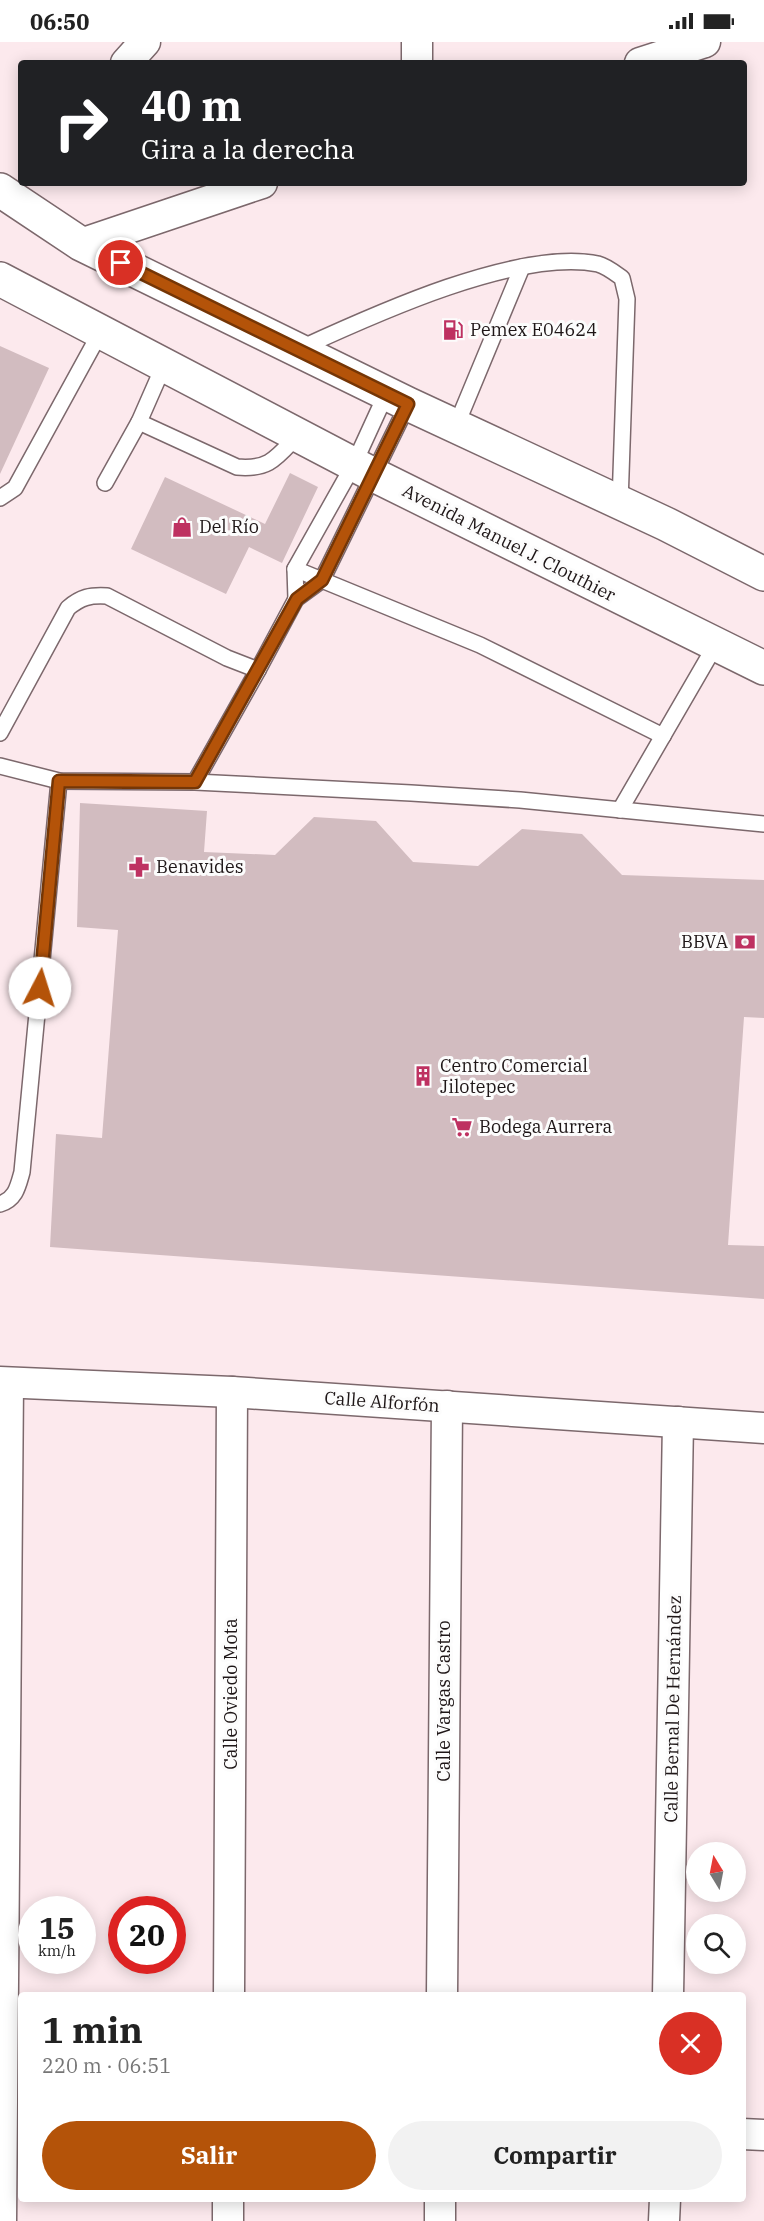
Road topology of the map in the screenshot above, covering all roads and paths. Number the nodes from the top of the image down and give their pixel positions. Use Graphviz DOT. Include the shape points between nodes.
graph roads {
  1 [pos="145,42"];
  2 [pos="417,42"];
  3 [pos="632,42"];
  4 [pos="705,42"];
  5 [pos="129,60"];
  6 [pos="417,60"];
  7 [pos="631,60"];
  8 [pos="649,60"];
  9 [pos="253,186"];
  10 [pos="7,194"];
  11 [pos="81,244"];
  12 [pos="522,267"];
  13 [pos="0,279"];
  14 [pos="100,333"];
  15 [pos="299,350"];
  16 [pos="164,365"];
  17 [pos="398,398"];
  18 [pos="139,422"];
  19 [pos="456,426"];
  20 [pos="298,435"];
  21 [pos="364,470"];
  22 [pos="105,483"];
  23 [pos="0,498"];
  24 [pos="620,502"];
  25 [pos="294,568"];
  26 [pos="764,574"];
  27 [pos="322,580"];
  28 [pos="297,599"];
  29 [pos="715,646"];
  30 [pos="764,668"];
  31 [pos="258,670"];
  32 [pos="0,733"];
  33 [pos="663,736"];
  34 [pos="0,766"];
  35 [pos="59,781"];
  36 [pos="195,782"];
  37 [pos="620,810"];
  38 [pos="764,824"];
  39 [pos="0,1204"];
  40 [pos="4,1383"];
  41 [pos="232,1392"];
  42 [pos="447,1406"];
  43 [pos="678,1422"];
  44 [pos="764,1428"];
  45 [pos="229,1992"];
  46 [pos="442,1992"];
  47 [pos="668,1992"];
  48 [pos="0,2094"];
  49 [pos="18,2095"];
  50 [pos="746,2134"];
  51 [pos="764,2135"];
  52 [pos="228,2202"];
  53 [pos="440,2202"];
  54 [pos="665,2202"];
  55 [pos="1,2221"];
  56 [pos="228,2221"];
  57 [pos="440,2221"];
  58 [pos="664,2221"];
  1 -- 5 [label="street"];
  2 -- 6 [label="street"];
  3 -- 7 [label="street"];
  4 -- 8 [label="street"];
  9 -- 11 [label="street"];
  10 -- 11 [label="main road"];
  11 -- 15 [label="main road"];
  12 -- 15 [label="lane" via="421,297"];
  12 -- 19 [label="lane"];
  12 -- 24 [label="lane" via="564,262 600,264 622,278 627,299 627,332"];
  13 -- 14 [label="main road, Avenida Manuel J. Clouthier"];
  14 -- 16 [label="main road, Avenida Manuel J. Clouthier"];
  14 -- 23 [label="lane" via="15,488"];
  15 -- 17 [label="main road"];
  16 -- 18 [label="lane"];
  16 -- 20 [label="main road, Avenida Manuel J. Clouthier"];
  17 -- 19 [label="main road"];
  17 -- 21 [label="lane"];
  17 -- 21 [label="lane"];
  18 -- 20 [label="lane" via="237,467 254,469 270,464"];
  18 -- 22 [label="lane"];
  19 -- 24 [label="main road"];
  20 -- 21 [label="main road, Avenida Manuel J. Clouthier"];
  21 -- 25 [label="lane"];
  21 -- 27 [label="lane"];
  21 -- 29 [label="main road, Avenida Manuel J. Clouthier"];
  24 -- 26 [label="main road"];
  25 -- 27 [label="lane"];
  25 -- 28 [label="lane"];
  27 -- 28 [label="lane"];
  27 -- 33 [label="lane" via="480,645"];
  28 -- 31 [label="lane"];
  29 -- 30 [label="main road, Avenida Manuel J. Clouthier"];
  29 -- 33 [label="lane"];
  31 -- 32 [label="lane" via="107,596 90,595 68,608"];
  31 -- 36 [label="lane"];
  33 -- 37 [label="lane"];
  34 -- 35 [label="lane"];
  35 -- 36 [label="lane"];
  35 -- 39 [label="lane" via="22,1172 16,1191 9,1201"];
  36 -- 37 [label="lane" via="411,793"];
  37 -- 38 [label="lane"];
  40 -- 41 [label="street, Calle Alforfón"];
  40 -- 48 [label="street"];
  41 -- 42 [label="street, Calle Alforfón"];
  41 -- 45 [label="street, Calle Oviedo Mota"];
  42 -- 43 [label="street, Calle Alforfón"];
  42 -- 46 [label="street, Calle Vargas Castro"];
  43 -- 44 [label="street, Calle Alforfón"];
  43 -- 47 [label="street, Calle Bernal De Hernández"];
  48 -- 49 [label="street"];
  48 -- 55 [label="street"];
  50 -- 51 [label="street"];
  52 -- 56 [label="street"];
  53 -- 57 [label="street"];
  54 -- 58 [label="street"];
}
